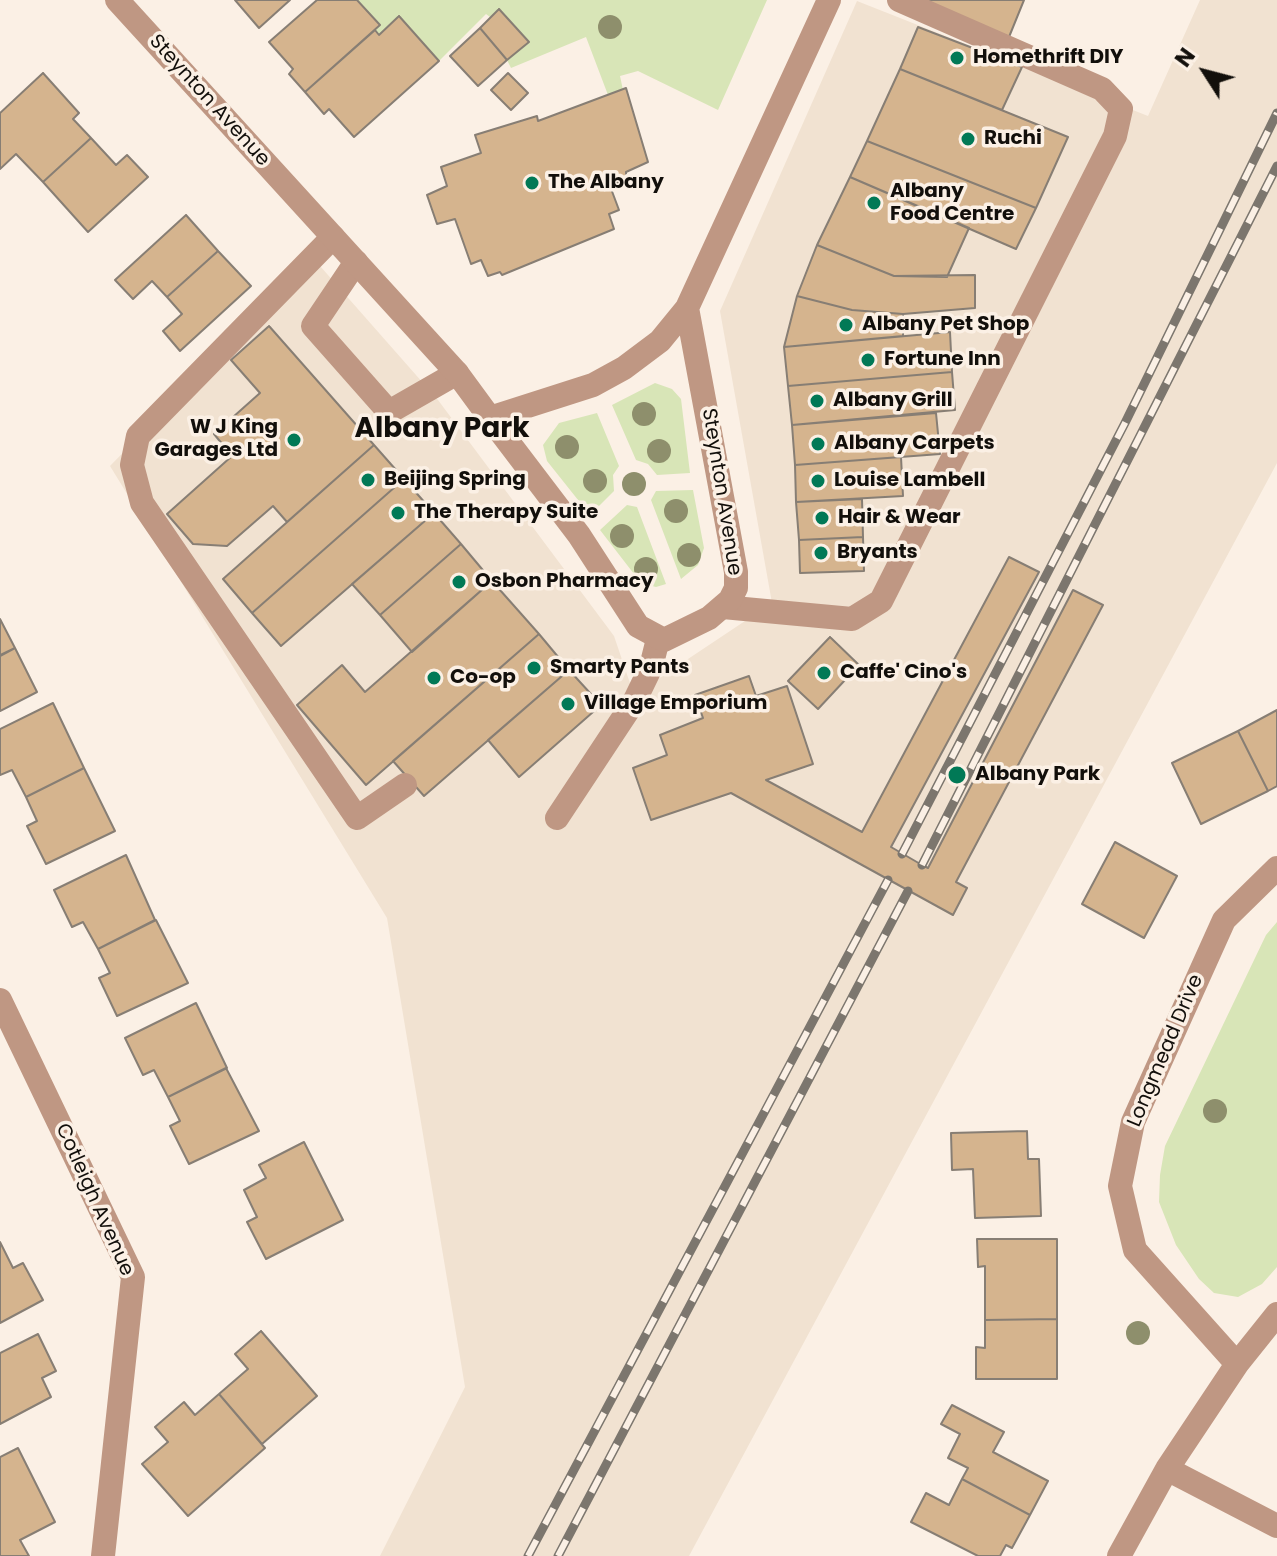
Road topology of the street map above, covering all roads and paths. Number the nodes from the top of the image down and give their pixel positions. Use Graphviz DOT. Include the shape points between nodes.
graph roads {
  1 [pos="117,0"];
  2 [pos="829,0"];
  3 [pos="899,0"];
  4 [pos="333,237"];
  5 [pos="356,262"];
  6 [pos="687,308"];
  7 [pos="457,373"];
  8 [pos="490,418"];
  9 [pos="723,607"];
  10 [pos="658,639"];
  11 [pos="405,785"];
  12 [pos="557,818"];
  13 [pos="1277,868"];
  14 [pos="0,1000"];
  15 [pos="1277,1314"];
  16 [pos="1237,1364"];
  17 [pos="1167,1469"];
  18 [pos="1277,1526"];
  19 [pos="103,1556"];
  20 [pos="1119,1556"];
  1 -- 4 [label="street, Steynton Avenue"];
  2 -- 6 [label="street"];
  3 -- 9 [label="street" via="1102,89 1121,109 1115,136 881,601 852,619"];
  4 -- 5 [label="street, Steynton Avenue"];
  4 -- 11 [label="street" via="138,436 132,465 142,503 357,818"];
  5 -- 7 [label="street, Steynton Avenue"];
  5 -- 7 [label="street" via="313,326 389,412"];
  6 -- 8 [label="street" via="660,341 624,368 593,385"];
  6 -- 9 [label="street, Steynton Avenue" via="736,572 736,588"];
  7 -- 8 [label="street, Steynton Avenue"];
  8 -- 10 [label="street, Steynton Avenue" via="579,535 638,626"];
  9 -- 10 [label="street, Steynton Avenue" via="691,628"];
  10 -- 12 [label="street" via="635,700"];
  13 -- 16 [label="street, Longmead Drive" via="1224,920 1133,1122 1120,1186 1135,1250"];
  14 -- 19 [label="street, Cotleigh Avenue" via="133,1277"];
  15 -- 16 [label="street"];
  16 -- 17 [label="street"];
  17 -- 18 [label="street"];
  17 -- 20 [label="street"];
}
